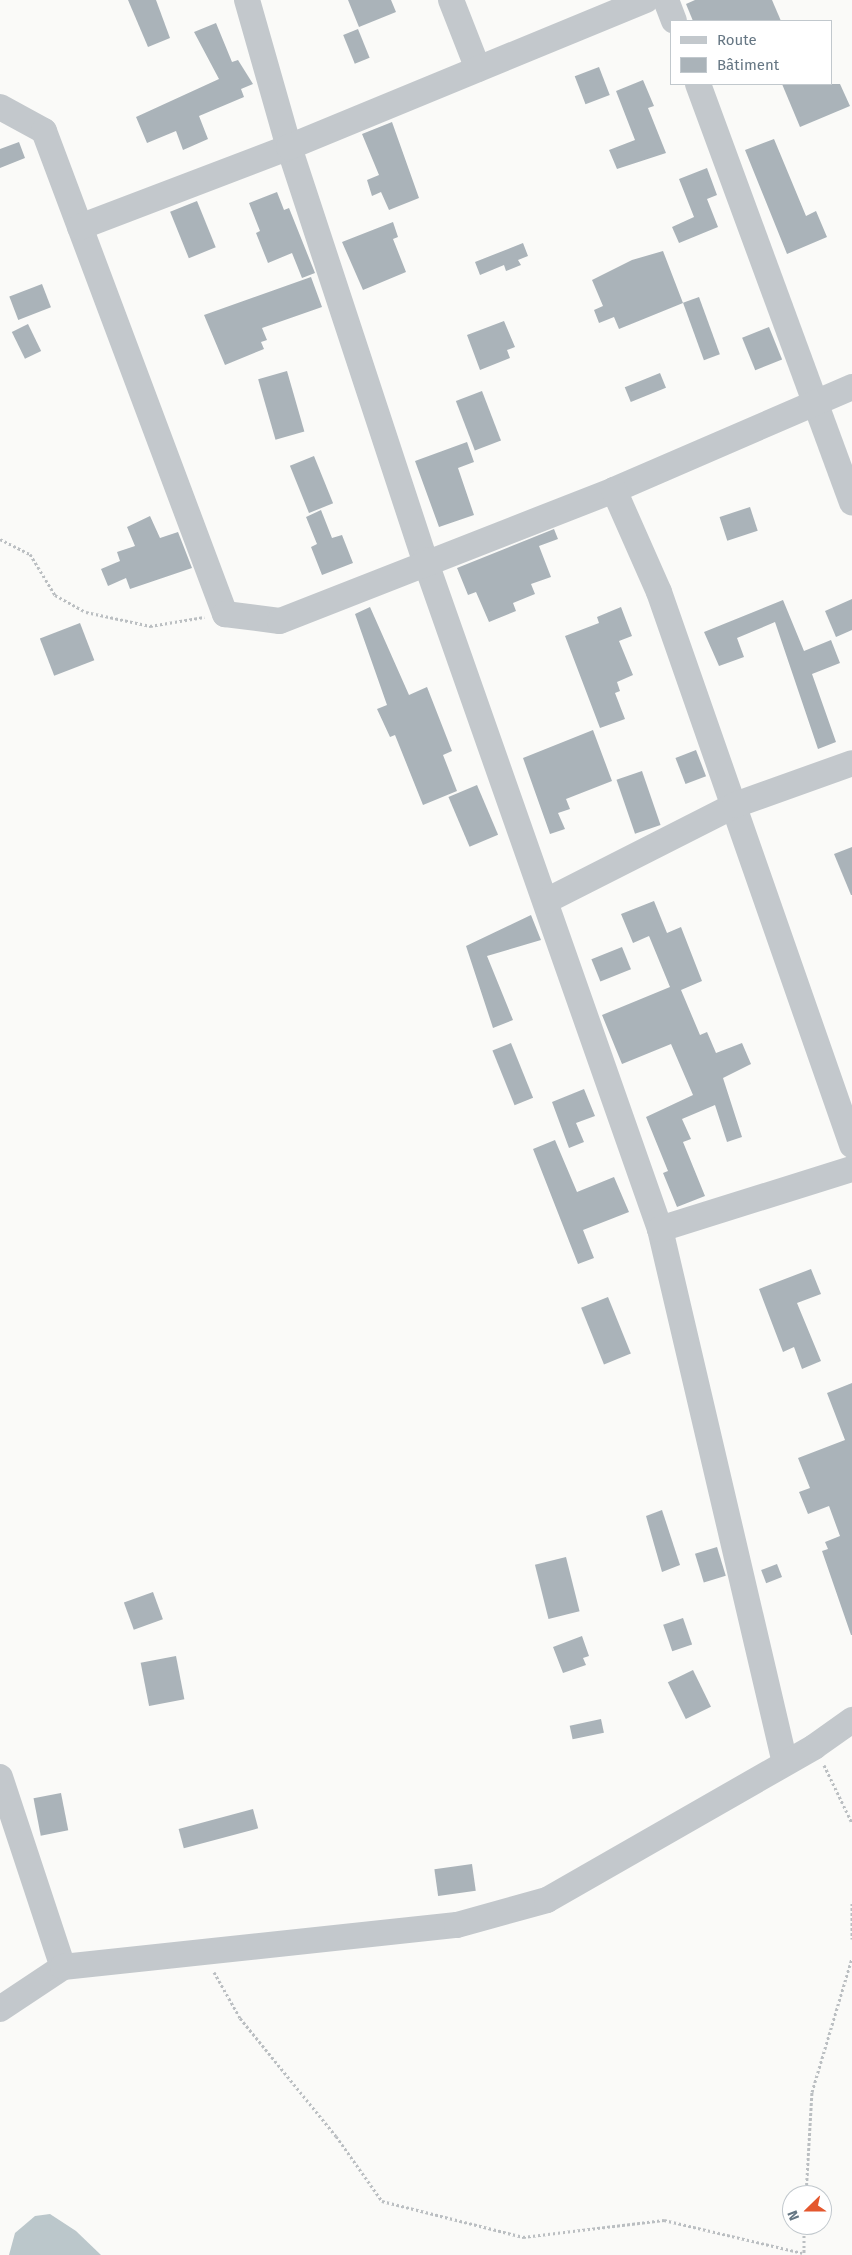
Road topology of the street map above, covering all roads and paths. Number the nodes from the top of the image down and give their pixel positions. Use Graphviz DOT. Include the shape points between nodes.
graph roads {
  1 [pos="247,0"];
  2 [pos="451,0"];
  3 [pos="646,0"];
  4 [pos="666,0"];
  5 [pos="674,20"];
  6 [pos="478,69"];
  7 [pos="698,85"];
  8 [pos="0,107"];
  9 [pos="289,147"];
  10 [pos="80,227"];
  11 [pos="852,387"];
  12 [pos="817,402"];
  13 [pos="614,490"];
  14 [pos="852,503"];
  15 [pos="0,539"];
  16 [pos="426,560"];
  17 [pos="226,614"];
  18 [pos="852,763"];
  19 [pos="735,805"];
  20 [pos="546,901"];
  21 [pos="852,1144"];
  22 [pos="852,1169"];
  23 [pos="660,1229"];
  24 [pos="852,1720"];
  25 [pos="814,1747"];
  26 [pos="785,1763"];
  27 [pos="0,1777"];
  28 [pos="852,1823"];
  29 [pos="852,1903"];
  30 [pos="852,1939"];
  31 [pos="202,1952"];
  32 [pos="852,1958"];
  33 [pos="63,1967"];
  34 [pos="0,2009"];
  35 [pos="807,2185"];
  36 [pos="804,2235"];
  37 [pos="803,2254"];
  1 -- 9 [label="street"];
  2 -- 6 [label="street"];
  3 -- 6 [label="street"];
  4 -- 5 [label="street"];
  6 -- 9 [label="street"];
  7 -- 12 [label="street"];
  8 -- 10 [label="street" via="44,131"];
  9 -- 10 [label="street"];
  9 -- 16 [label="street"];
  10 -- 17 [label="street"];
  11 -- 12 [label="street"];
  12 -- 13 [label="street"];
  12 -- 14 [label="street"];
  13 -- 16 [label="street"];
  13 -- 19 [label="street" via="659,592"];
  15 -- 17 [label="path" via="30,554 55,594 86,612 150,626"];
  16 -- 17 [label="street" via="280,621"];
  16 -- 20 [label="street"];
  18 -- 19 [label="street"];
  19 -- 20 [label="street"];
  19 -- 21 [label="street"];
  20 -- 23 [label="street"];
  22 -- 23 [label="street"];
  23 -- 26 [label="street"];
  24 -- 25 [label="street"];
  25 -- 26 [label="street"];
  25 -- 28 [label="path"];
  26 -- 31 [label="street" via="547,1900 457,1925"];
  27 -- 33 [label="street"];
  29 -- 30 [label="path"];
  31 -- 33 [label="street"];
  31 -- 37 [label="path" via="240,2018 336,2136 382,2201 523,2237 664,2220"];
  32 -- 35 [label="path" via="812,2092"];
  33 -- 34 [label="street"];
  36 -- 37 [label="path"];
}
